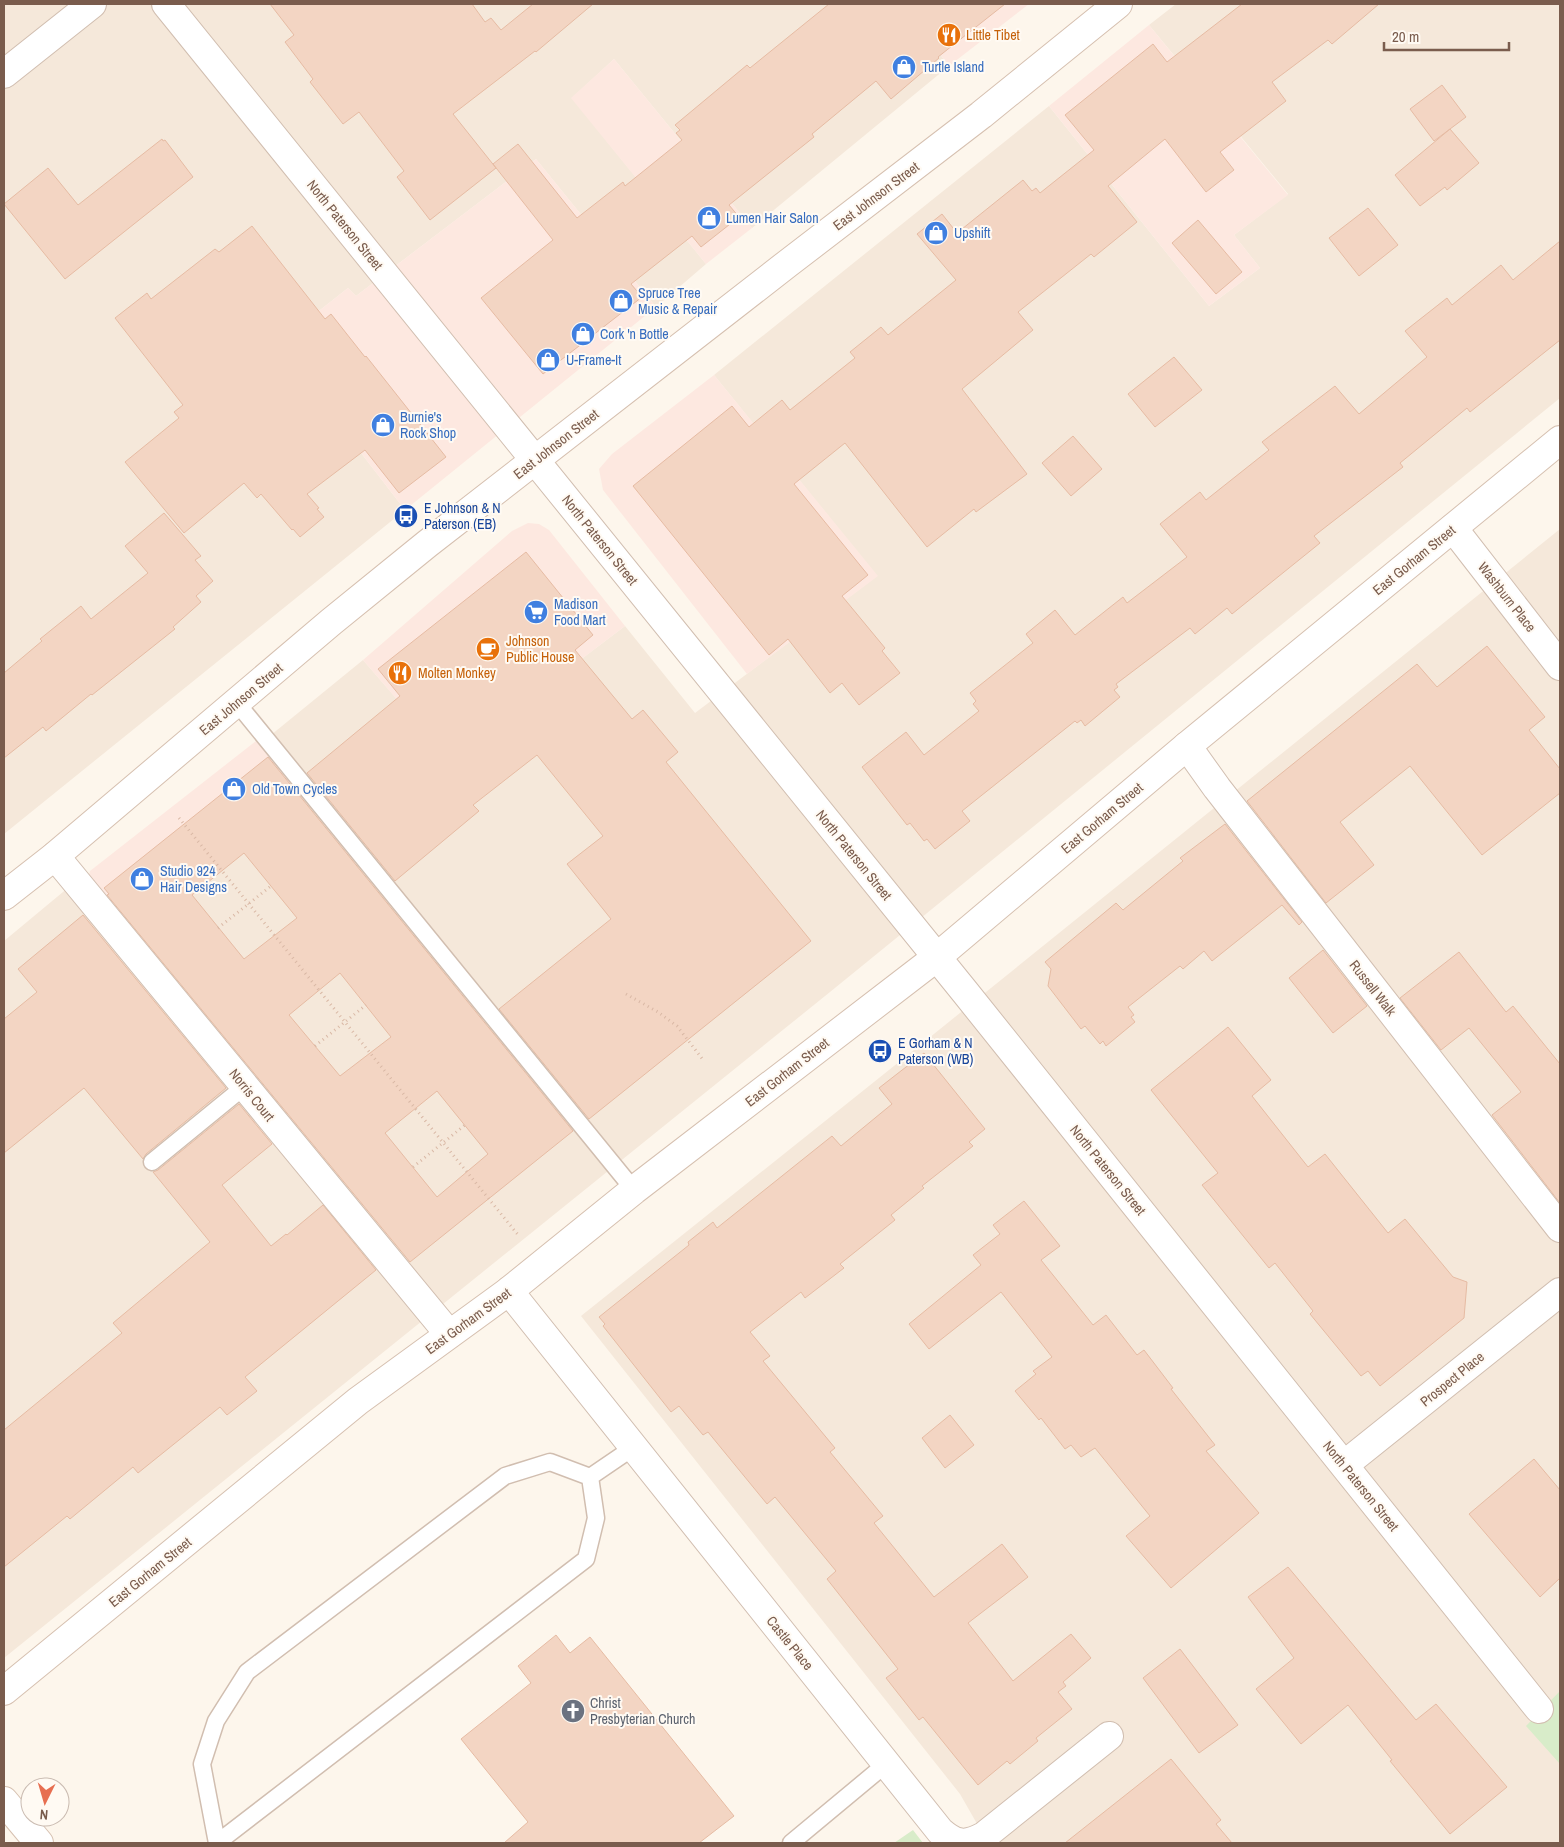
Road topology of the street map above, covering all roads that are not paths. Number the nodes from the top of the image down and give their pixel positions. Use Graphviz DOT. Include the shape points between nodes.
graph roads {
  1 [pos="92,4"];
  2 [pos="166,4"];
  3 [pos="1118,4"];
  4 [pos="4,74"];
  5 [pos="1560,440"];
  6 [pos="536,461"];
  7 [pos="1453,528"];
  8 [pos="1560,666"];
  9 [pos="237,703"];
  10 [pos="1187,746"];
  11 [pos="56,856"];
  12 [pos="4,896"];
  13 [pos="937,957"];
  14 [pos="245,1086"];
  15 [pos="152,1162"];
  16 [pos="634,1190"];
  17 [pos="1560,1228"];
  18 [pos="509,1291"];
  19 [pos="1560,1292"];
  20 [pos="449,1334"];
  21 [pos="634,1447"];
  22 [pos="1344,1465"];
  23 [pos="590,1477"];
  24 [pos="4,1691"];
  25 [pos="1539,1709"];
  26 [pos="1109,1736"];
  27 [pos="886,1764"];
  28 [pos="4,1801"];
  29 [pos="39,1843"];
  30 [pos="217,1843"];
  31 [pos="791,1843"];
  1 -- 4 [label="street"];
  2 -- 6 [label="street, North Paterson Street"];
  3 -- 6 [label="street, East Johnson Street" via="981,115"];
  5 -- 7 [label="street, East Gorham Street"];
  6 -- 9 [label="street, East Johnson Street" via="405,562"];
  6 -- 13 [label="street, North Paterson Street"];
  7 -- 8 [label="street, Washburn Place"];
  7 -- 10 [label="street, East Gorham Street"];
  9 -- 11 [label="street, East Johnson Street"];
  9 -- 16 [label="lane"];
  10 -- 13 [label="street, East Gorham Street"];
  10 -- 17 [label="street, Russell Walk"];
  11 -- 12 [label="street, East Johnson Street"];
  11 -- 14 [label="street, Norris Court"];
  13 -- 16 [label="street, East Gorham Street"];
  13 -- 22 [label="street, North Paterson Street"];
  14 -- 15 [label="lane"];
  14 -- 20 [label="street, Norris Court"];
  16 -- 18 [label="street, East Gorham Street"];
  18 -- 20 [label="street, East Gorham Street"];
  18 -- 21 [label="street, Castle Place"];
  19 -- 22 [label="street, Prospect Place"];
  20 -- 24 [label="street, East Gorham Street" via="358,1401"];
  21 -- 23 [label="lane"];
  21 -- 27 [label="street, Castle Place"];
  22 -- 25 [label="street, North Paterson Street"];
  23 -- 30 [label="lane" via="596,1518 586,1559"];
  23 -- 30 [label="lane" via="550,1462 505,1476 247,1672 216,1721 202,1764"];
  26 -- 27 [label="street, Castle Place" via="973,1842 960,1843 940,1831"];
  27 -- 31 [label="lane"];
  28 -- 29 [label="street"];
}
